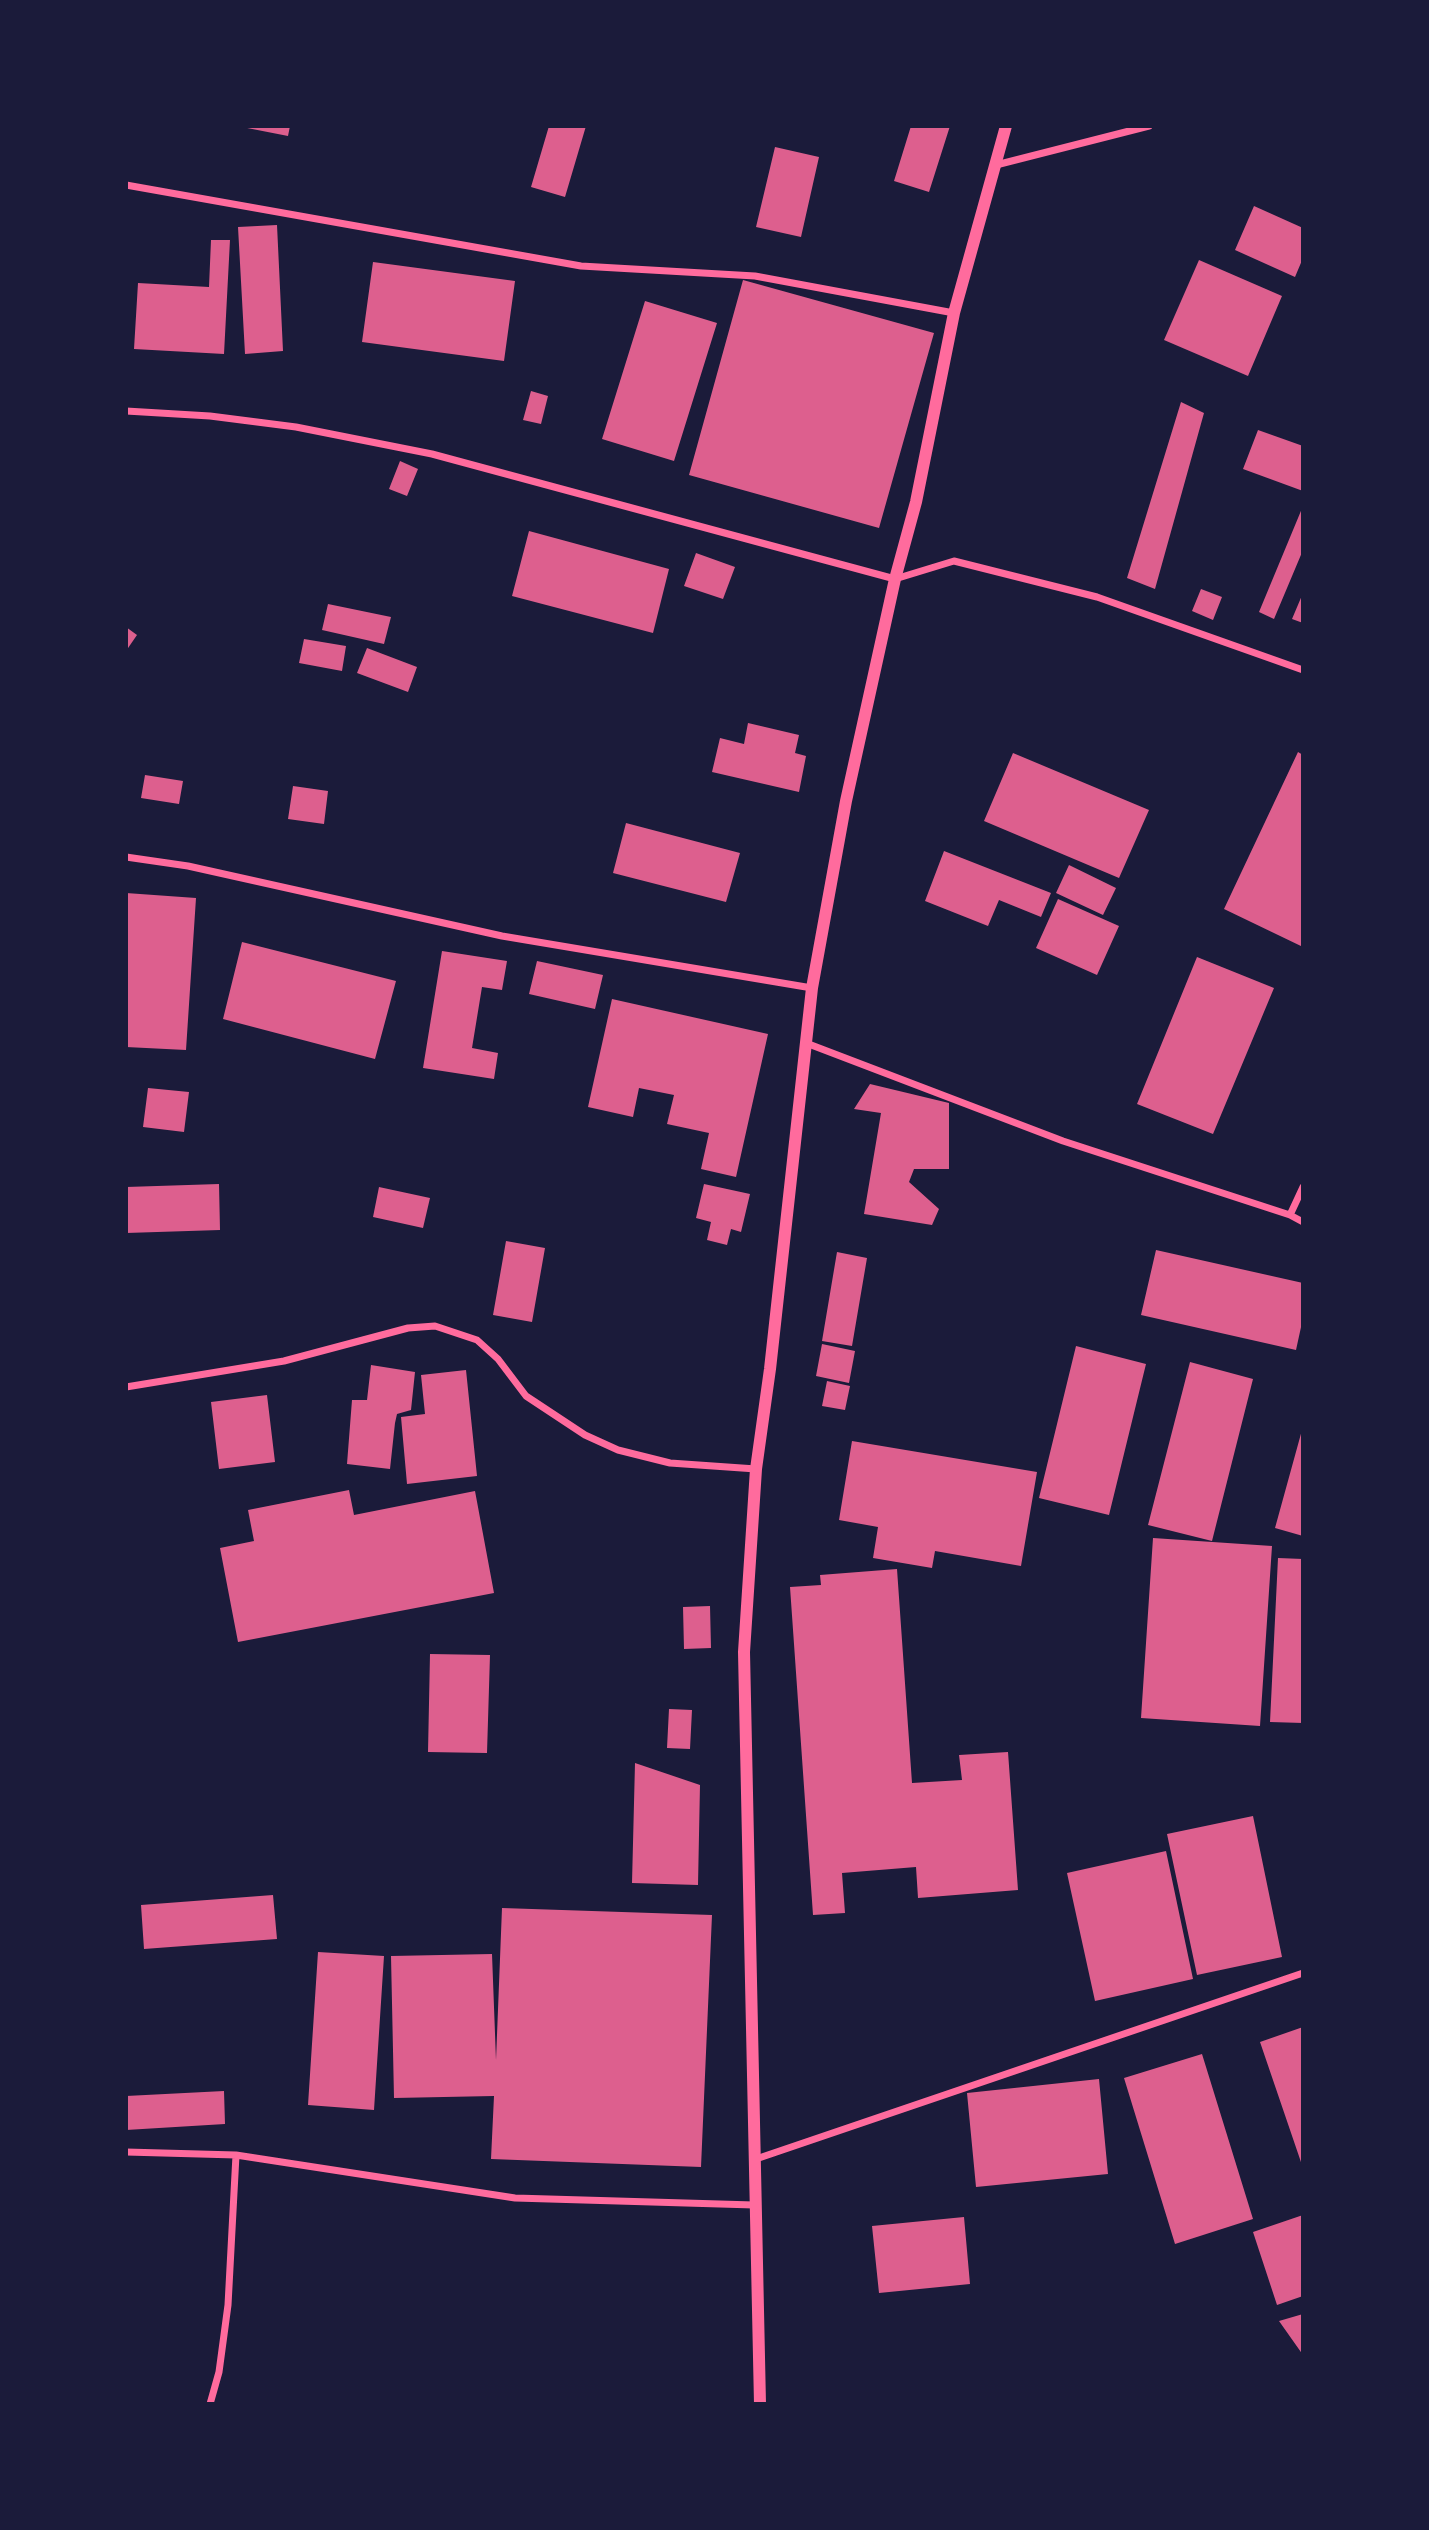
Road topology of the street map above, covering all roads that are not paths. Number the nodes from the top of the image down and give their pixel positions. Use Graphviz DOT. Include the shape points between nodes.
graph roads {
  1 [pos="1006,126"];
  2 [pos="1149,126"];
  3 [pos="996,165"];
  4 [pos="126,185"];
  5 [pos="954,313"];
  6 [pos="126,411"];
  7 [pos="895,579"];
  8 [pos="1303,670"];
  9 [pos="126,857"];
  10 [pos="812,988"];
  11 [pos="805,1042"];
  12 [pos="1303,1187"];
  13 [pos="1290,1215"];
  14 [pos="1303,1222"];
  15 [pos="126,1387"];
  16 [pos="757,1469"];
  17 [pos="1303,1973"];
  18 [pos="126,2152"];
  19 [pos="236,2155"];
  20 [pos="757,2159"];
  21 [pos="754,2205"];
  22 [pos="210,2404"];
  23 [pos="760,2404"];
  1 -- 3 [label="street"];
  2 -- 3 [label="street"];
  3 -- 5 [label="street"];
  4 -- 5 [label="street" via="581,266 755,276"];
  5 -- 7 [label="street" via="916,502"];
  6 -- 7 [label="street" via="296,427 432,454"];
  7 -- 8 [label="street" via="954,561 1097,597"];
  7 -- 10 [label="street" via="846,801"];
  9 -- 10 [label="street" via="188,866 502,936"];
  10 -- 11 [label="street"];
  11 -- 13 [label="street" via="1063,1141"];
  11 -- 16 [label="street"];
  12 -- 13 [label="street"];
  13 -- 14 [label="street"];
  15 -- 16 [label="street" via="284,1361 408,1328 435,1326 477,1340 526,1396 584,1435 618,1450 670,1463"];
  16 -- 20 [label="street" via="744,1651"];
  17 -- 20 [label="street"];
  18 -- 19 [label="street"];
  19 -- 21 [label="street" via="516,2198"];
  19 -- 22 [label="street" via="228,2305"];
  20 -- 21 [label="street"];
  21 -- 23 [label="street"];
}
